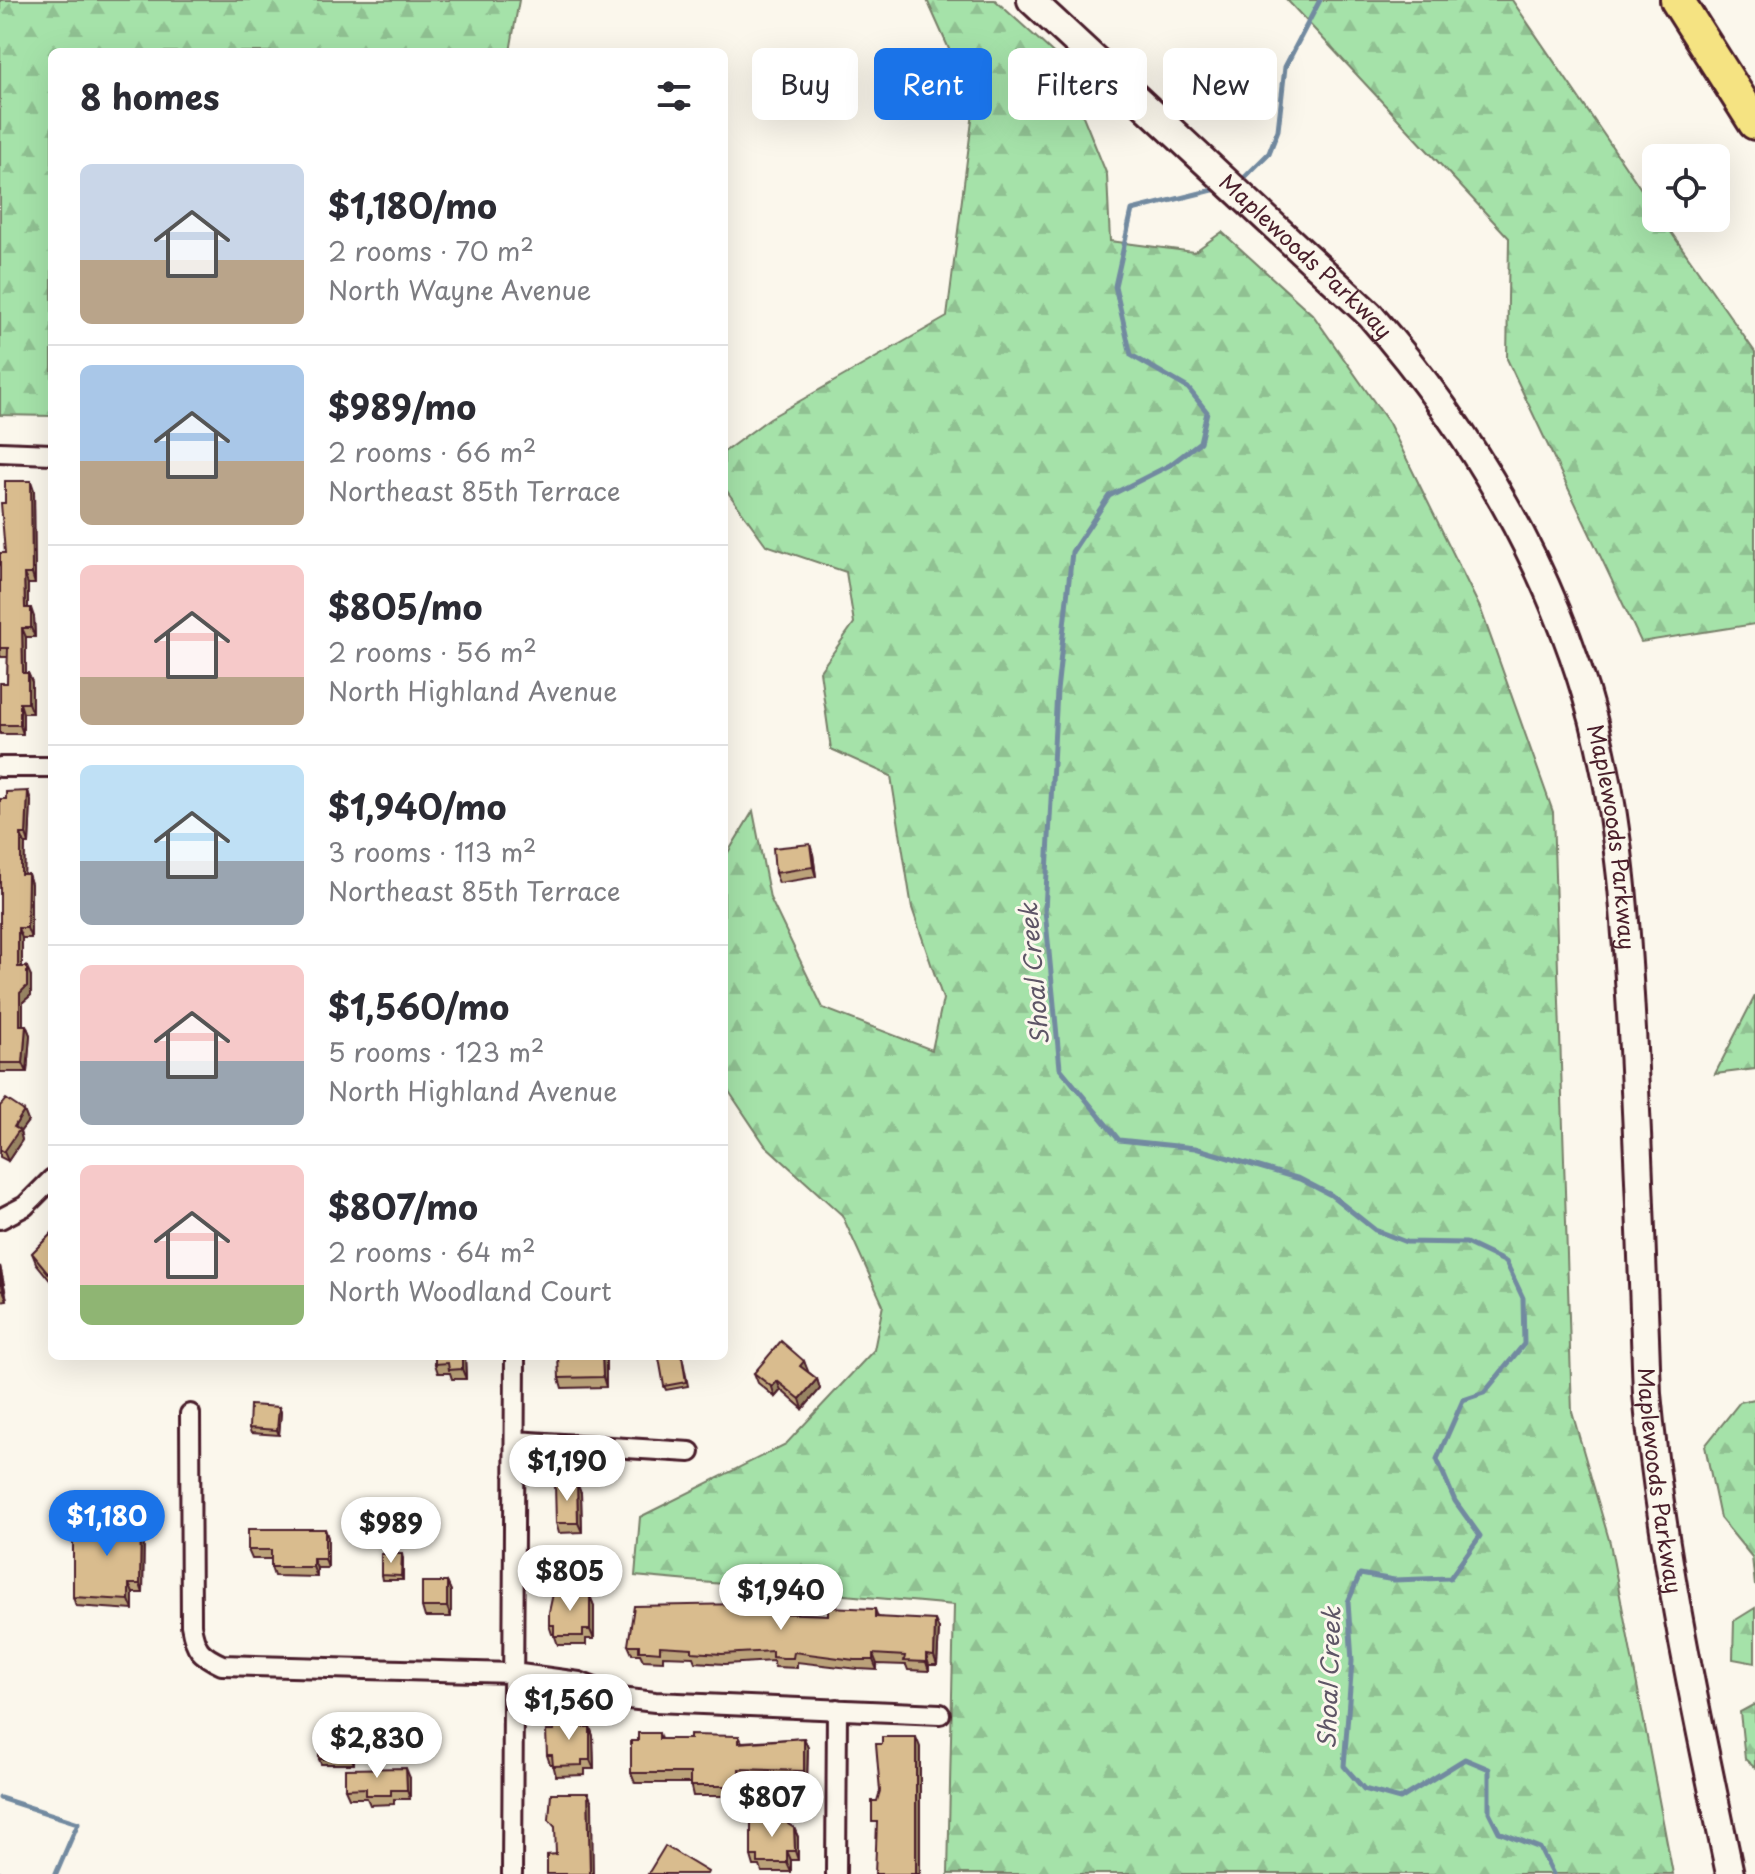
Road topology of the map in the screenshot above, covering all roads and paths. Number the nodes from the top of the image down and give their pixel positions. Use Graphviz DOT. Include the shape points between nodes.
graph roads {
  1 [pos="1031,0"];
  2 [pos="1677,0"];
  3 [pos="1755,123"];
  4 [pos="0,452"];
  5 [pos="48,454"];
  6 [pos="0,767"];
  7 [pos="48,767"];
  8 [pos="48,1183"];
  9 [pos="0,1219"];
  10 [pos="515,1360"];
  11 [pos="190,1414"];
  12 [pos="515,1441"];
  13 [pos="690,1452"];
  14 [pos="513,1673"];
  15 [pos="837,1709"];
  16 [pos="940,1714"];
  17 [pos="512,1874"];
  18 [pos="836,1874"];
  19 [pos="1730,1874"];
  1 -- 19 [label="main road, Maplewoods Parkway" via="1370,315 1439,398 1482,463 1547,590 1593,719 1623,876 1654,1466 1673,1592"];
  2 -- 3 [label="highway"];
  4 -- 5 [label="street"];
  6 -- 7 [label="street"];
  8 -- 9 [label="street" via="25,1206"];
  10 -- 12 [label="street"];
  11 -- 14 [label="street" via="191,1625 203,1657 222,1665"];
  12 -- 13 [label="street"];
  12 -- 14 [label="street"];
  14 -- 15 [label="street" via="579,1682 620,1698"];
  14 -- 17 [label="street"];
  15 -- 16 [label="street"];
  15 -- 18 [label="street"];
}
